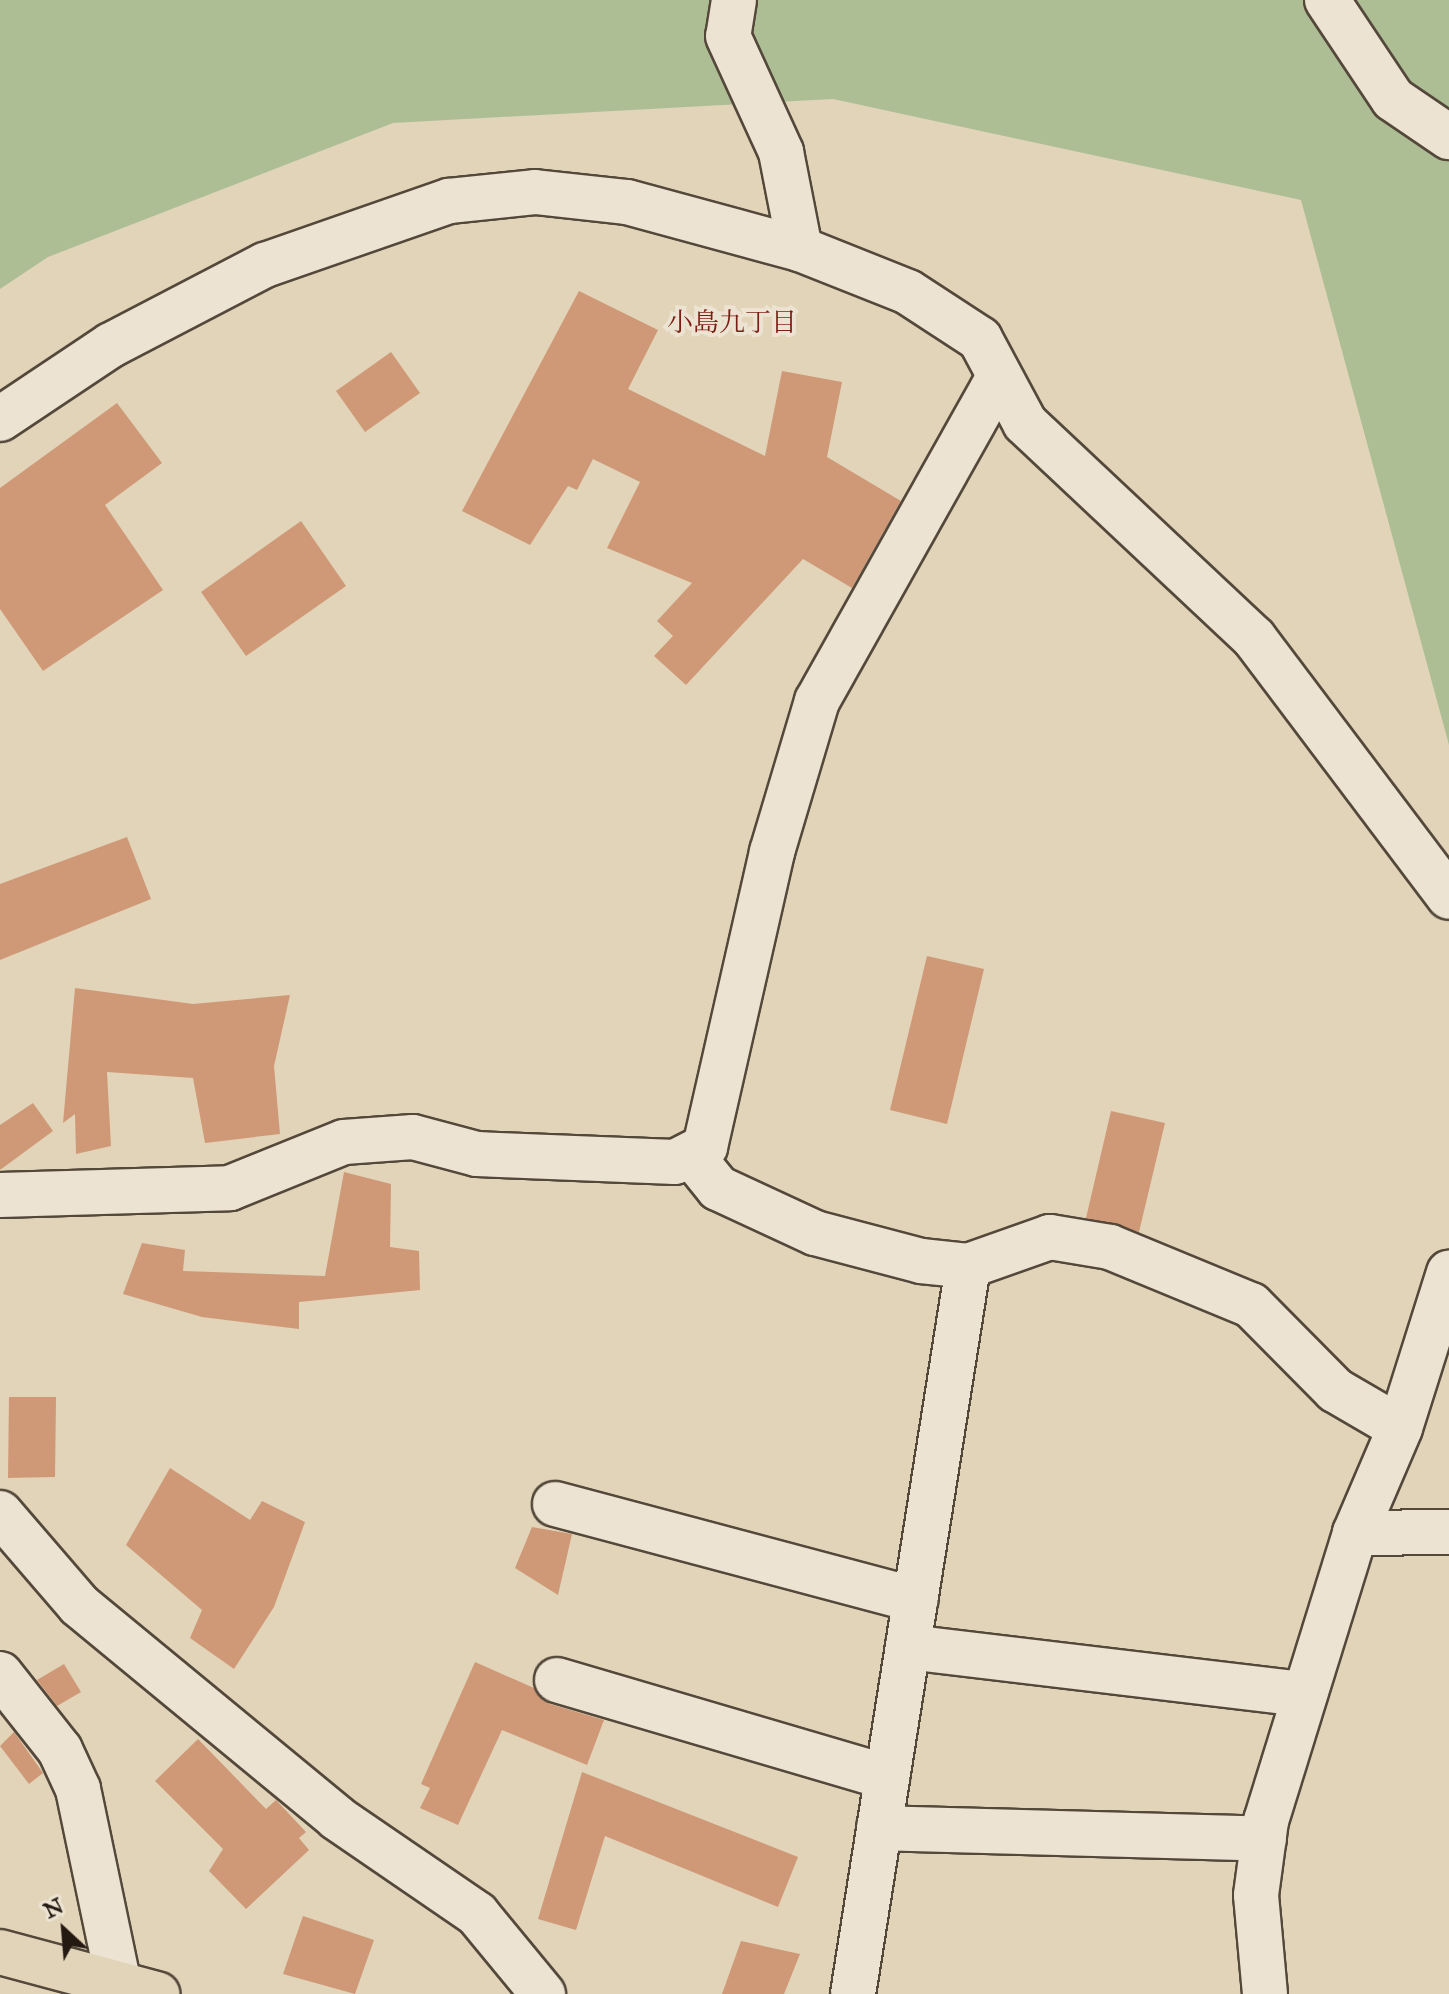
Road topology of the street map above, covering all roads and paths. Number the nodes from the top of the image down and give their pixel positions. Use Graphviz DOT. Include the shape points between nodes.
graph roads {
  1 [pos="734,0"];
  2 [pos="1327,0"];
  3 [pos="1449,137"];
  4 [pos="800,249"];
  5 [pos="999,377"];
  6 [pos="0,419"];
  7 [pos="1449,897"];
  8 [pos="693,1157"];
  9 [pos="0,1195"];
  10 [pos="968,1266"];
  11 [pos="1449,1273"];
  12 [pos="1400,1428"];
  13 [pos="555,1504"];
  14 [pos="0,1513"];
  15 [pos="1449,1532"];
  16 [pos="1355,1533"];
  17 [pos="915,1600"];
  18 [pos="908,1647"];
  19 [pos="0,1674"];
  20 [pos="557,1680"];
  21 [pos="1304,1694"];
  22 [pos="887,1777"];
  23 [pos="879,1828"];
  24 [pos="1264,1839"];
  25 [pos="0,1952"];
  26 [pos="138,1990"];
  27 [pos="543,1994"];
  28 [pos="853,1994"];
  29 [pos="1265,1994"];
  1 -- 4 [label="street" via="728,36 781,152"];
  2 -- 3 [label="street" via="1393,99"];
  4 -- 5 [label="street" via="945,312 980,339"];
  4 -- 6 [label="street" via="627,202 535,192 449,201 265,265 111,345"];
  5 -- 7 [label="street" via="1025,423 1254,638"];
  5 -- 8 [label="street" via="817,701 772,852 709,1136"];
  8 -- 9 [label="street" via="477,1154 413,1137 344,1142 230,1188"];
  8 -- 10 [label="street" via="718,1188 815,1233"];
  10 -- 12 [label="street" via="1050,1237 1110,1247 1251,1305 1335,1390"];
  10 -- 17 [label="street"];
  11 -- 12 [label="street"];
  12 -- 16 [label="street"];
  13 -- 17 [label="street"];
  14 -- 27 [label="street" via="79,1605 337,1818 477,1914"];
  15 -- 16 [label="street"];
  16 -- 21 [label="street"];
  17 -- 18 [label="street"];
  18 -- 21 [label="street"];
  18 -- 22 [label="street"];
  19 -- 26 [label="street" via="60,1750 78,1789"];
  20 -- 22 [label="street"];
  21 -- 24 [label="street"];
  22 -- 23 [label="street"];
  23 -- 24 [label="street"];
  23 -- 28 [label="street"];
  24 -- 29 [label="street" via="1256,1895"];
  25 -- 26 [label="highway"];
}
